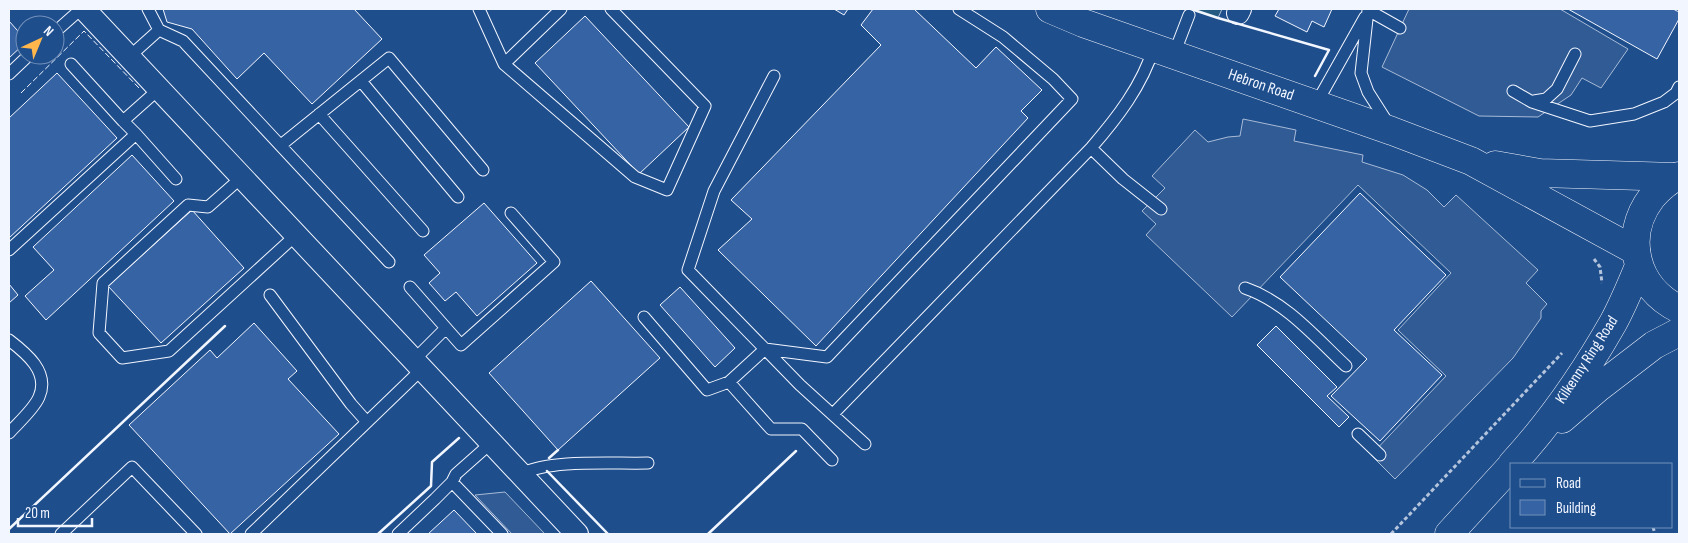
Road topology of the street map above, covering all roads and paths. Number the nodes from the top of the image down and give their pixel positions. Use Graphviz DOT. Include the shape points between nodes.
graph roads {
  1 [pos="82,9"];
  2 [pos="148,9"];
  3 [pos="479,9"];
  4 [pos="561,9"];
  5 [pos="611,9"];
  6 [pos="959,9"];
  7 [pos="1050,9"];
  8 [pos="1369,9"];
  9 [pos="1189,15"];
  10 [pos="65,23"];
  11 [pos="1400,28"];
  12 [pos="159,30"];
  13 [pos="1164,51"];
  14 [pos="1575,54"];
  15 [pos="129,56"];
  16 [pos="71,64"];
  17 [pos="504,64"];
  18 [pos="19,65"];
  19 [pos="9,74"];
  20 [pos="774,76"];
  21 [pos="361,81"];
  22 [pos="1679,87"];
  23 [pos="159,89"];
  24 [pos="1513,91"];
  25 [pos="1532,102"];
  26 [pos="1316,104"];
  27 [pos="320,114"];
  28 [pos="123,122"];
  29 [pos="1392,131"];
  30 [pos="136,134"];
  31 [pos="281,145"];
  32 [pos="1091,148"];
  33 [pos="1471,161"];
  34 [pos="483,170"];
  35 [pos="242,177"];
  36 [pos="1678,177"];
  37 [pos="176,179"];
  38 [pos="458,197"];
  39 [pos="1161,209"];
  40 [pos="510,213"];
  41 [pos="423,231"];
  42 [pos="296,235"];
  43 [pos="9,250"];
  44 [pos="1591,254"];
  45 [pos="1637,258"];
  46 [pos="389,262"];
  47 [pos="410,286"];
  48 [pos="1245,288"];
  49 [pos="1600,289"];
  50 [pos="270,295"];
  51 [pos="1679,309"];
  52 [pos="644,317"];
  53 [pos="446,328"];
  54 [pos="1679,332"];
  55 [pos="9,340"];
  56 [pos="1568,345"];
  57 [pos="765,348"];
  58 [pos="418,365"];
  59 [pos="1346,366"];
  60 [pos="729,382"];
  61 [pos="833,414"];
  62 [pos="367,422"];
  63 [pos="9,434"];
  64 [pos="1358,434"];
  65 [pos="491,443"];
  66 [pos="865,444"];
  67 [pos="1380,455"];
  68 [pos="1517,459"];
  69 [pos="832,460"];
  70 [pos="648,463"];
  71 [pos="1510,467"];
  72 [pos="521,474"];
  73 [pos="452,482"];
  74 [pos="61,534"];
  75 [pos="196,534"];
  76 [pos="251,534"];
  77 [pos="398,534"];
  78 [pos="502,534"];
  79 [pos="577,534"];
  80 [pos="1391,534"];
  81 [pos="1449,534"];
  1 -- 10 [label="lane"];
  1 -- 15 [label="street"];
  2 -- 12 [label="lane"];
  3 -- 17 [label="lane"];
  4 -- 17 [label="lane"];
  5 -- 17 [label="lane" via="705,106 667,190 635,177"];
  6 -- 57 [label="lane" via="1004,36 1072,98 827,357"];
  7 -- 13 [label="main road, Hebron Road"];
  8 -- 11 [label="lane"];
  8 -- 26 [label="lane"];
  8 -- 29 [label="lane" via="1361,73 1368,92"];
  9 -- 13 [label="lane"];
  12 -- 15 [label="lane"];
  12 -- 31 [label="lane" via="183,40"];
  13 -- 26 [label="main road, Hebron Road"];
  13 -- 32 [label="lane" via="1150,62 1129,100"];
  14 -- 25 [label="lane" via="1557,88 1546,99"];
  15 -- 23 [label="street"];
  16 -- 28 [label="lane"];
  18 -- 19 [label="lane"];
  20 -- 57 [label="lane" via="714,191 688,270"];
  21 -- 27 [label="lane"];
  21 -- 34 [label="lane" via="389,58"];
  21 -- 38 [label="lane"];
  22 -- 25 [label="lane" via="1664,102 1634,114 1590,121"];
  23 -- 28 [label="lane"];
  23 -- 35 [label="street"];
  24 -- 25 [label="lane"];
  26 -- 29 [label="main road, Hebron Road"];
  27 -- 31 [label="lane"];
  27 -- 41 [label="lane"];
  28 -- 30 [label="lane"];
  29 -- 33 [label="main road, Hebron Road"];
  30 -- 37 [label="lane"];
  30 -- 43 [label="lane"];
  31 -- 46 [label="lane"];
  32 -- 39 [label="lane" via="1123,180"];
  32 -- 61 [label="lane"];
  33 -- 36 [label="main road, Hebron Road" via="1540,173"];
  33 -- 45 [label="main road, Hebron Road"];
  35 -- 42 [label="street"];
  35 -- 42 [label="lane" via="208,207 188,205 103,283 98,333 122,358 169,351"];
  36 -- 45 [label="main road" via="1658,190 1644,207 1636,228"];
  40 -- 53 [label="lane" via="554,262 461,345"];
  42 -- 58 [label="street"];
  44 -- 49 [label="path" via="1600,267 1603,281"];
  45 -- 51 [label="main road" via="1650,287 1668,304"];
  45 -- 68 [label="main road, Kilkenny Ring Road" via="1614,321 1577,380"];
  47 -- 53 [label="lane"];
  48 -- 59 [label="lane" via="1289,312"];
  50 -- 62 [label="lane"];
  52 -- 60 [label="lane" via="707,390"];
  53 -- 58 [label="lane"];
  54 -- 68 [label="main road, Kilkenny Ring Road" via="1647,350 1598,388"];
  55 -- 63 [label="lane" via="28,355 43,386 39,399"];
  56 -- 80 [label="path"];
  57 -- 60 [label="lane"];
  57 -- 61 [label="lane"];
  58 -- 62 [label="lane"];
  58 -- 65 [label="street"];
  60 -- 69 [label="lane" via="771,429 802,428"];
  61 -- 66 [label="lane"];
  62 -- 76 [label="lane"];
  64 -- 67 [label="lane"];
  65 -- 72 [label="street"];
  65 -- 73 [label="lane" via="456,474"];
  70 -- 72 [label="lane" via="553,465"];
  71 -- 81 [label="main road, Kilkenny Ring Road"];
  72 -- 79 [label="street"];
  73 -- 77 [label="lane"];
  73 -- 78 [label="lane"];
  74 -- 75 [label="lane" via="132,467"];
}
